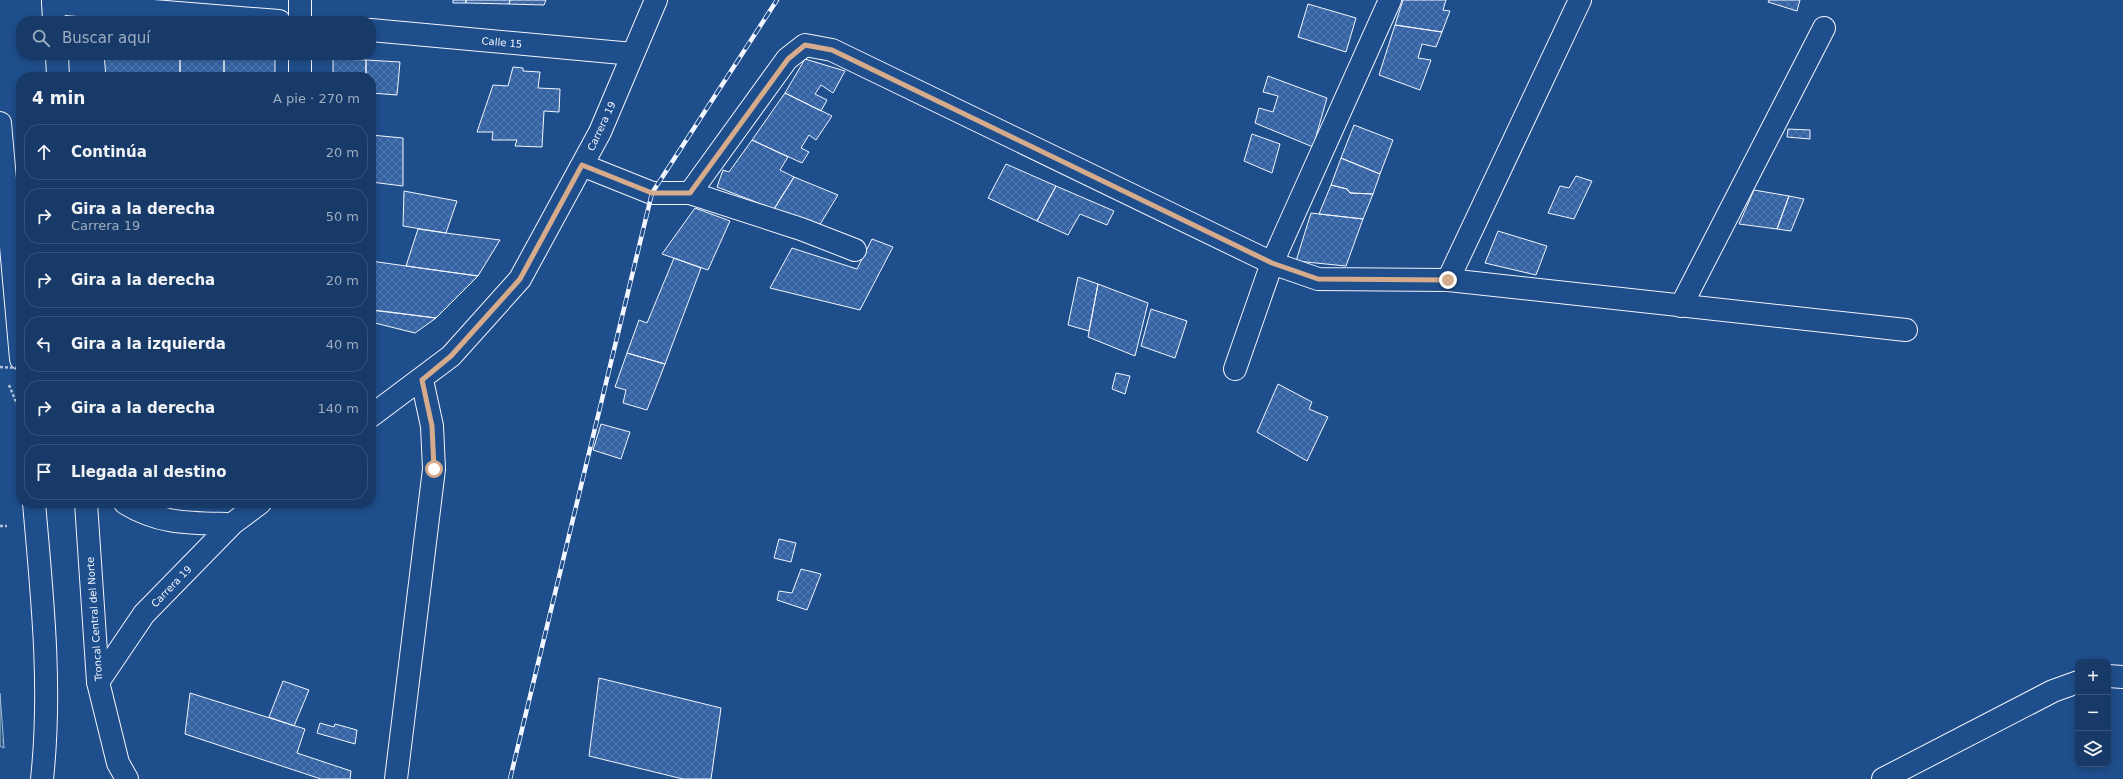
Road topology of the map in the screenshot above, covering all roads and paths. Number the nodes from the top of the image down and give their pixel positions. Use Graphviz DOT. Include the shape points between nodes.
graph roads {
  1 [pos="300,0"];
  2 [pos="656,0"];
  3 [pos="1390,0"];
  4 [pos="1580,0"];
  5 [pos="54,8"];
  6 [pos="224,16"];
  7 [pos="300,16"];
  8 [pos="1824,28"];
  9 [pos="376,30"];
  10 [pos="633,54"];
  11 [pos="57,60"];
  12 [pos="300,60"];
  13 [pos="58,72"];
  14 [pos="300,72"];
  15 [pos="0,123"];
  16 [pos="582,165"];
  17 [pos="690,193"];
  18 [pos="6,250"];
  19 [pos="854,250"];
  20 [pos="1272,263"];
  21 [pos="1448,280"];
  22 [pos="1680,306"];
  23 [pos="16,322"];
  24 [pos="1906,330"];
  25 [pos="0,367"];
  26 [pos="16,368"];
  27 [pos="1235,369"];
  28 [pos="422,380"];
  29 [pos="376,412"];
  30 [pos="34,508"];
  31 [pos="86,508"];
  32 [pos="133,508"];
  33 [pos="253,508"];
  34 [pos="232,524"];
  35 [pos="2111,676"];
  36 [pos="2123,676"];
  37 [pos="98,682"];
  38 [pos="2075,683"];
  39 [pos="42,779"];
  40 [pos="127,779"];
  41 [pos="396,779"];
  42 [pos="1883,779"];
  1 -- 7 [label="main road"];
  2 -- 10 [label="main road, Carrera 19"];
  3 -- 20 [label="main road"];
  4 -- 21 [label="main road"];
  5 -- 6 [label="main road" via="102,5"];
  8 -- 22 [label="main road"];
  9 -- 10 [label="main road, Calle 15"];
  10 -- 16 [label="main road, Carrera 19" via="600,132"];
  11 -- 13 [label="main road"];
  12 -- 14 [label="main road"];
  15 -- 18 [label="main road"];
  16 -- 17 [label="main road" via="652,193"];
  16 -- 28 [label="main road, Carrera 19" via="520,279 451,356"];
  17 -- 19 [label="main road" via="801,229"];
  17 -- 20 [label="main road" via="788,59 805,45 832,50"];
  18 -- 23 [label="main road"];
  20 -- 21 [label="main road" via="1318,279"];
  20 -- 27 [label="main road"];
  21 -- 22 [label="main road"];
  22 -- 24 [label="main road"];
  25 -- 26 [label="path, bridge"];
  28 -- 29 [label="main road, Carrera 19"];
  28 -- 41 [label="main road" via="432,426 434,469"];
  30 -- 39 [label="main road" via="45,624 45,747"];
  31 -- 37 [label="main road, Troncal Central del Norte"];
  32 -- 34 [label="main road" via="173,522"];
  33 -- 34 [label="main road, Carrera 19"];
  34 -- 37 [label="main road, Carrera 19" via="144,614"];
  35 -- 36 [label="main road"];
  37 -- 40 [label="main road, Troncal Central del Norte" via="118,763"];
  38 -- 42 [label="main road" via="2053,691"];
}
